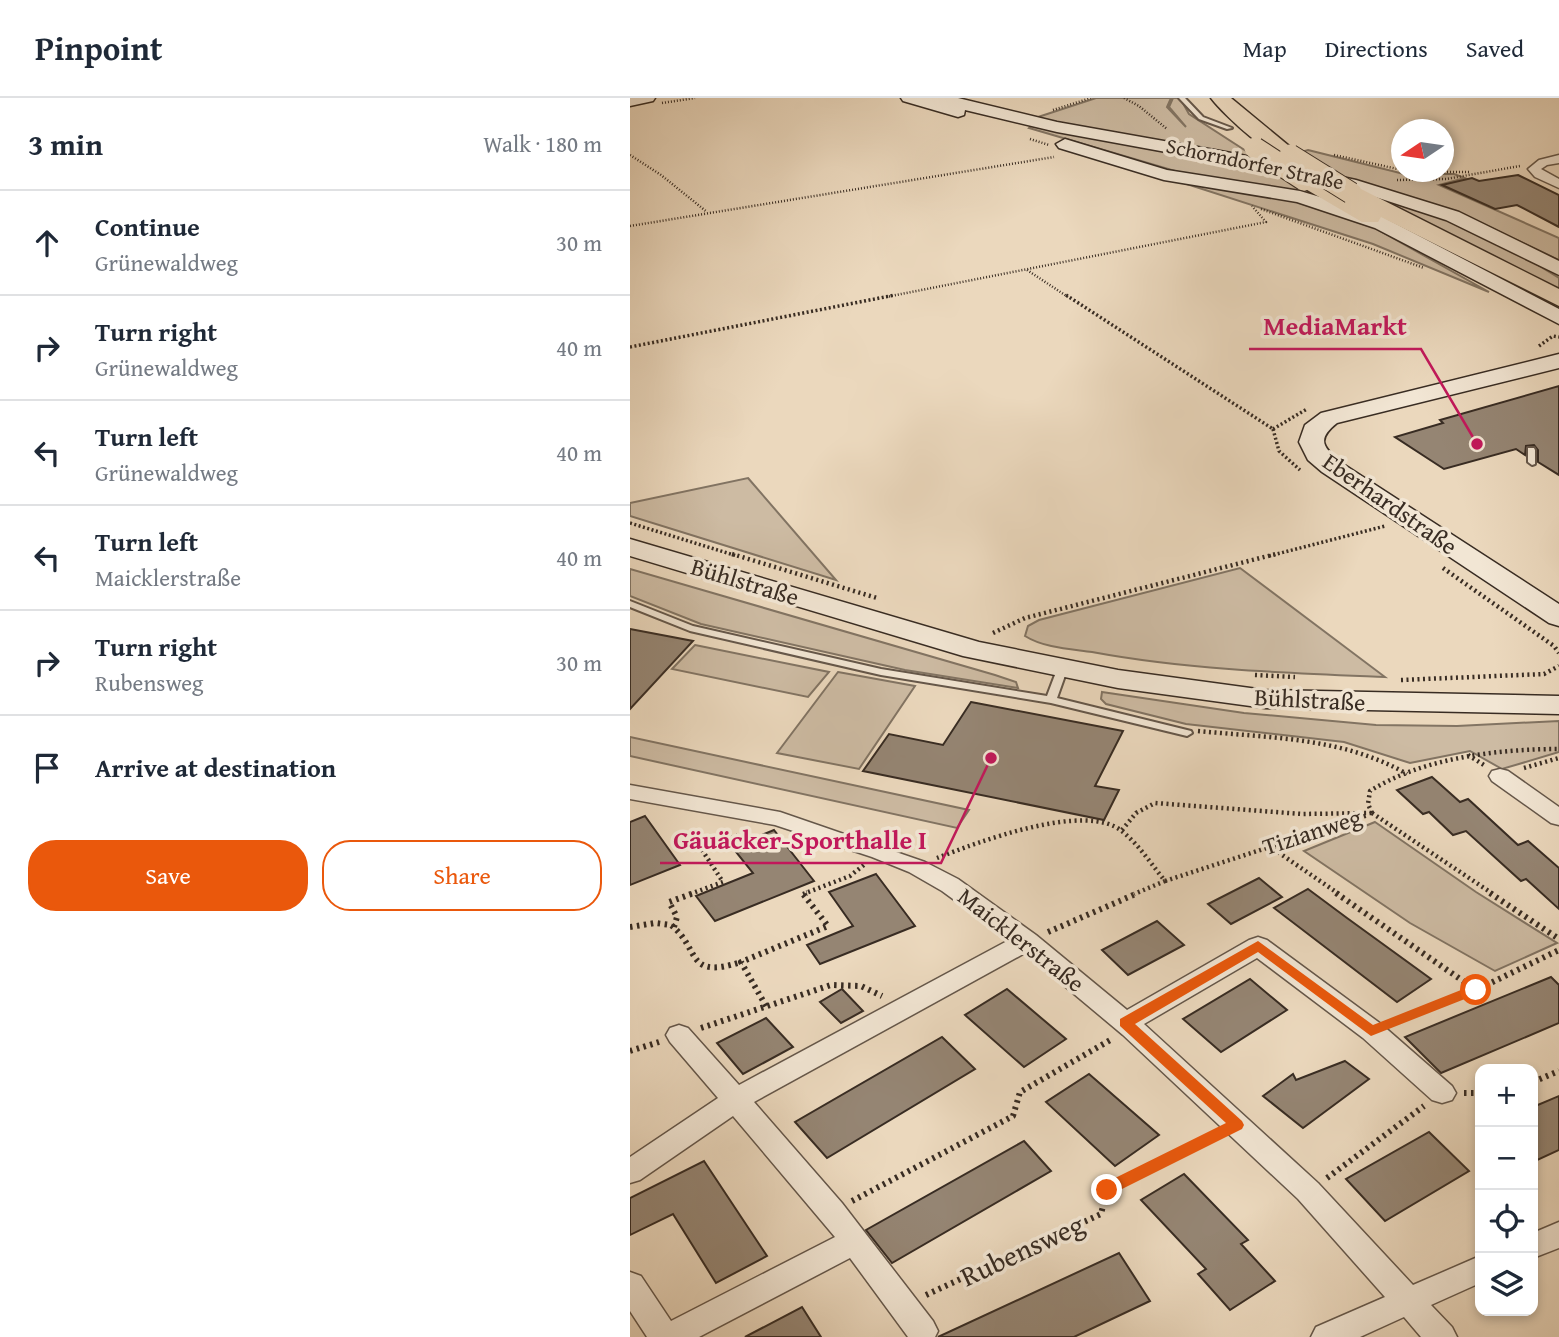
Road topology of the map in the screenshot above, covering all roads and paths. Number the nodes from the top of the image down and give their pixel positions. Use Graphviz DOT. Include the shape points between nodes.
graph roads {
  1 [pos="647,98"];
  2 [pos="909,98"];
  3 [pos="939,98"];
  4 [pos="1091,98"];
  5 [pos="1182,98"];
  6 [pos="1198,98"];
  7 [pos="1220,98"];
  8 [pos="630,101"];
  9 [pos="1052,110"];
  10 [pos="1229,128"];
  11 [pos="1330,154"];
  12 [pos="630,155"];
  13 [pos="1064,156"];
  14 [pos="1559,159"];
  15 [pos="1535,167"];
  16 [pos="1391,168"];
  17 [pos="1454,172"];
  18 [pos="1480,172"];
  19 [pos="1454,177"];
  20 [pos="1559,184"];
  21 [pos="708,213"];
  22 [pos="1377,222"];
  23 [pos="630,226"];
  24 [pos="1425,268"];
  25 [pos="1027,269"];
  26 [pos="1559,269"];
  27 [pos="1559,299"];
  28 [pos="1556,325"];
  29 [pos="1559,337"];
  30 [pos="630,347"];
  31 [pos="1559,361"];
  32 [pos="1273,429"];
  33 [pos="1531,450"];
  34 [pos="1532,462"];
  35 [pos="1409,519"];
  36 [pos="630,523"];
  37 [pos="630,547"];
  38 [pos="889,602"];
  39 [pos="630,604"];
  40 [pos="1559,617"];
  41 [pos="980,629"];
  42 [pos="993,633"];
  43 [pos="1004,636"];
  44 [pos="1559,666"];
  45 [pos="1063,667"];
  46 [pos="1243,675"];
  47 [pos="1307,678"];
  48 [pos="1396,680"];
  49 [pos="1051,699"];
  50 [pos="1559,705"];
  51 [pos="1187,733"];
  52 [pos="1559,748"];
  53 [pos="1559,758"];
  54 [pos="1500,776"];
  55 [pos="630,792"];
  56 [pos="1372,813"];
  57 [pos="1559,818"];
  58 [pos="779,819"];
  59 [pos="1122,830"];
  60 [pos="1269,846"];
  61 [pos="880,852"];
  62 [pos="917,867"];
  63 [pos="1165,881"];
  64 [pos="630,927"];
  65 [pos="674,927"];
  66 [pos="1559,939"];
  67 [pos="1027,941"];
  68 [pos="1559,950"];
  69 [pos="741,962"];
  70 [pos="1476,990"];
  71 [pos="766,1006"];
  72 [pos="905,1007"];
  73 [pos="1129,1025"];
  74 [pos="1371,1031"];
  75 [pos="678,1035"];
  76 [pos="630,1051"];
  77 [pos="1559,1071"];
  78 [pos="1538,1080"];
  79 [pos="1442,1093"];
  80 [pos="737,1099"];
  81 [pos="1237,1125"];
  82 [pos="630,1172"];
  83 [pos="1308,1191"];
  84 [pos="832,1211"];
  85 [pos="1559,1234"];
  86 [pos="855,1241"];
  87 [pos="1538,1244"];
  88 [pos="1475,1271"];
  89 [pos="630,1285"];
  90 [pos="1408,1301"];
  91 [pos="903,1306"];
  92 [pos="922,1331"];
  93 [pos="667,1337"];
  94 [pos="1327,1337"];
  95 [pos="1441,1337"];
  1 -- 8 [label="main road"];
  2 -- 22 [label="main road, Schorndorfer Straße" via="1154,172 1300,197"];
  3 -- 26 [label="main road, Schorndorfer Straße" via="1369,189 1486,229"];
  4 -- 9 [label="path"];
  5 -- 10 [label="lane" via="1201,118"];
  6 -- 10 [label="highway"];
  7 -- 27 [label="highway, bridge" via="1290,155 1352,192"];
  10 -- 22 [label="highway, bridge" via="1304,180"];
  11 -- 16 [label="path"];
  12 -- 21 [label="path"];
  13 -- 21 [label="path"];
  14 -- 15 [label="street"];
  15 -- 18 [label="path"];
  15 -- 20 [label="street" via="1536,172"];
  17 -- 18 [label="path"];
  18 -- 19 [label="path"];
  21 -- 23 [label="path"];
  22 -- 28 [label="main road, Schorndorfer Straße" via="1536,306"];
  24 -- 25 [label="path" via="1252,206 1266,222"];
  25 -- 30 [label="path"];
  25 -- 32 [label="path"];
  28 -- 29 [label="path" via="1553,336"];
  31 -- 35 [label="main road, Eberhardstraße" via="1329,418 1314,430 1311,442 1317,455"];
  33 -- 34 [label="lane"];
  35 -- 40 [label="main road, Eberhardstraße"];
  35 -- 42 [label="path" via="1025,618"];
  36 -- 38 [label="path"];
  37 -- 45 [label="main road, Bühlstraße" via="974,650"];
  39 -- 49 [label="lane" via="690,628 881,672"];
  41 -- 42 [label="path"];
  42 -- 43 [label="path"];
  44 -- 48 [label="path" via="1544,674"];
  45 -- 49 [label="lane"];
  45 -- 50 [label="main road, Bühlstraße" via="1192,691 1265,699"];
  46 -- 47 [label="path"];
  49 -- 51 [label="lane"];
  52 -- 56 [label="path, Tizianweg" via="1467,755 1389,780 1370,791"];
  53 -- 54 [label="path"];
  54 -- 57 [label="street"];
  55 -- 58 [label="street, Maicklerstraße"];
  56 -- 59 [label="path" via="1289,814 1155,803 1130,817"];
  56 -- 60 [label="path, Tizianweg"];
  56 -- 66 [label="path"];
  58 -- 61 [label="street, Maicklerstraße"];
  58 -- 65 [label="path" via="702,850 723,882 669,902 677,917"];
  59 -- 62 [label="path" via="1081,822 1015,830"];
  59 -- 63 [label="path"];
  60 -- 63 [label="path, Tizianweg"];
  60 -- 70 [label="path"];
  61 -- 62 [label="street, Maicklerstraße"];
  61 -- 69 [label="path" via="850,876 803,894 828,926"];
  62 -- 67 [label="street, Maicklerstraße"];
  63 -- 67 [label="path, Tizianweg"];
  64 -- 65 [label="path" via="661,922"];
  65 -- 69 [label="path" via="702,966 724,968"];
  67 -- 72 [label="street"];
  67 -- 73 [label="street, Maicklerstraße"];
  68 -- 70 [label="path"];
  69 -- 71 [label="path"];
  70 -- 74 [label="path"];
  71 -- 72 [label="path" via="816,989 846,985 861,986"];
  71 -- 75 [label="path"];
  72 -- 80 [label="street"];
  73 -- 74 [label="street" via="1258,946"];
  73 -- 81 [label="street, Maicklerstraße"];
  73 -- 84 [label="path" via="1020,1092 1013,1116"];
  74 -- 79 [label="street"];
  75 -- 76 [label="path"];
  75 -- 80 [label="street"];
  77 -- 78 [label="path"];
  79 -- 83 [label="path"];
  80 -- 82 [label="street"];
  80 -- 84 [label="street"];
  81 -- 83 [label="street, Maicklerstraße"];
  81 -- 91 [label="path, Rubensweg" via="1107,1190 1101,1214"];
  83 -- 90 [label="street, Maicklerstraße"];
  84 -- 86 [label="street"];
  85 -- 87 [label="street"];
  86 -- 91 [label="street"];
  86 -- 93 [label="street"];
  88 -- 90 [label="street"];
  89 -- 93 [label="street"];
  90 -- 94 [label="street"];
  90 -- 95 [label="street, Maicklerstraße"];
  91 -- 92 [label="street"];
}
